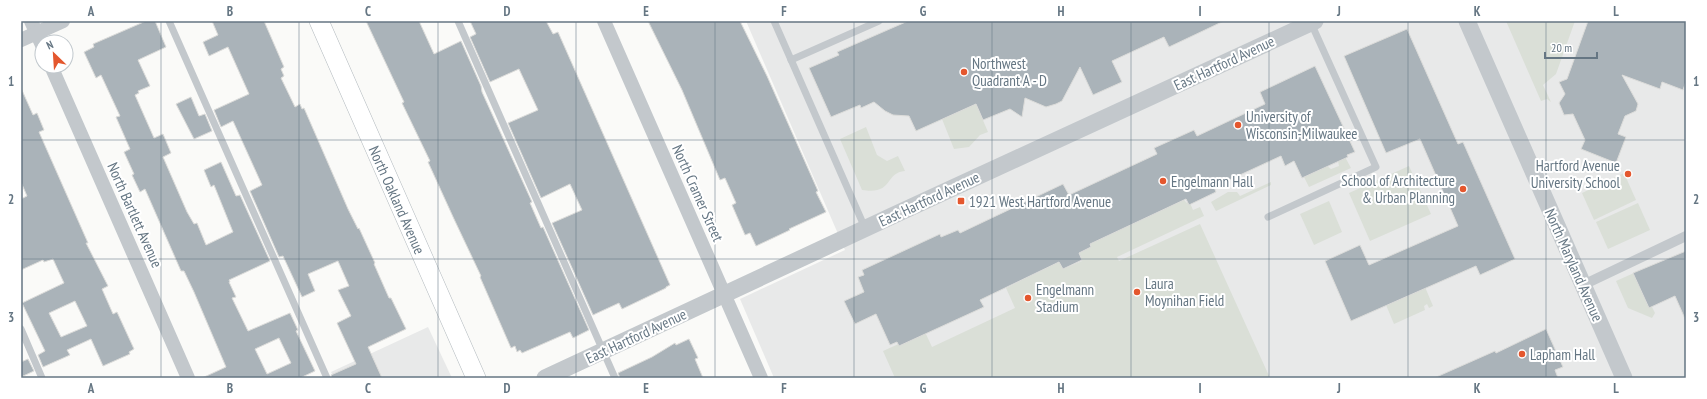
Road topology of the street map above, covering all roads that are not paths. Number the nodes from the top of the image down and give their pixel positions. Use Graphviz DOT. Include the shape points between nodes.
graph roads {
  1 [pos="63,21"];
  2 [pos="169,21"];
  3 [pos="319,21"];
  4 [pos="458,21"];
  5 [pos="604,21"];
  6 [pos="774,21"];
  7 [pos="880,21"];
  8 [pos="1467,21"];
  9 [pos="1313,22"];
  10 [pos="37,33"];
  11 [pos="21,40"];
  12 [pos="791,60"];
  13 [pos="55,74"];
  14 [pos="1268,218"];
  15 [pos="865,228"];
  16 [pos="1686,236"];
  17 [pos="1583,285"];
  18 [pos="724,294"];
  19 [pos="21,329"];
  20 [pos="604,351"];
  21 [pos="42,378"];
  22 [pos="188,378"];
  23 [pos="328,378"];
  24 [pos="476,378"];
  25 [pos="545,378"];
  26 [pos="615,378"];
  27 [pos="761,378"];
  28 [pos="1624,378"];
  1 -- 10 [label="street"];
  2 -- 23 [label="lane"];
  3 -- 24 [label="main road, North Oakland Avenue"];
  4 -- 20 [label="lane"];
  5 -- 18 [label="street, North Cramer Street"];
  6 -- 12 [label="lane"];
  7 -- 12 [label="lane"];
  8 -- 17 [label="street, North Maryland Avenue"];
  9 -- 14 [label="lane" via="1376,167"];
  9 -- 15 [label="street, East Hartford Avenue"];
  10 -- 11 [label="street"];
  12 -- 15 [label="lane"];
  13 -- 22 [label="street, North Bartlett Avenue"];
  15 -- 18 [label="street, East Hartford Avenue"];
  16 -- 17 [label="street"];
  17 -- 28 [label="street, North Maryland Avenue"];
  18 -- 20 [label="street, East Hartford Avenue"];
  18 -- 27 [label="street, North Cramer Street"];
  19 -- 21 [label="lane"];
  20 -- 25 [label="street, East Hartford Avenue"];
  20 -- 26 [label="lane"];
}
